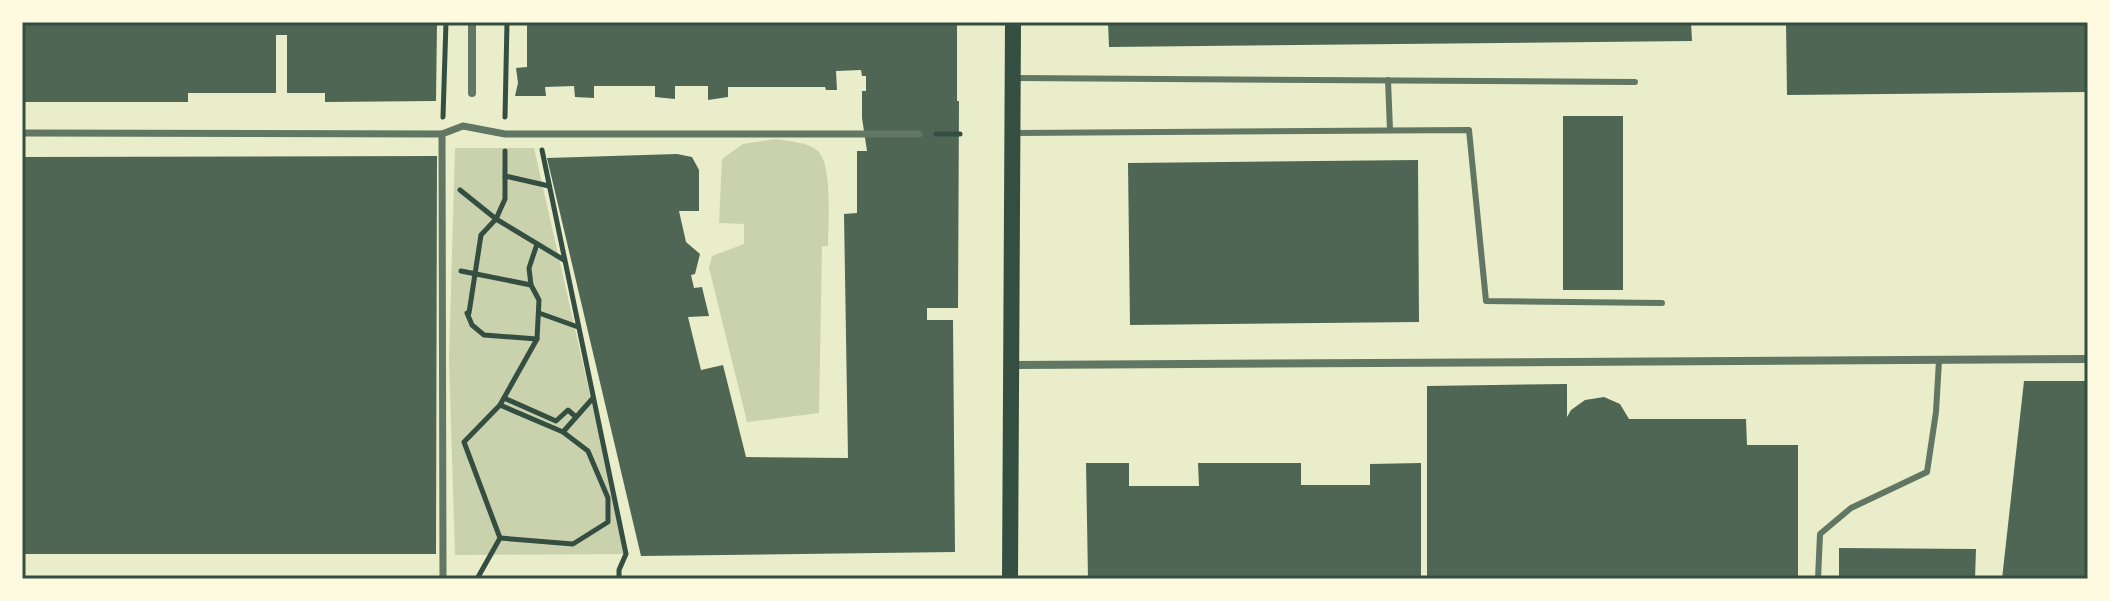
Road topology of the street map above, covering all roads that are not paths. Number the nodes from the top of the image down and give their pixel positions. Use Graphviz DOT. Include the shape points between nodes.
graph roads {
  1 [pos="472,22"];
  2 [pos="1013,22"];
  3 [pos="1012,78"];
  4 [pos="1388,80"];
  5 [pos="1635,82"];
  6 [pos="472,93"];
  7 [pos="1390,130"];
  8 [pos="22,133"];
  9 [pos="1012,133"];
  10 [pos="442,134"];
  11 [pos="919,134"];
  12 [pos="1662,303"];
  13 [pos="2088,359"];
  14 [pos="1939,360"];
  15 [pos="1012,365"];
  16 [pos="443,579"];
  17 [pos="1010,579"];
  18 [pos="1818,579"];
  1 -- 6 [label="street"];
  2 -- 3 [label="main road"];
  3 -- 4 [label="lane"];
  3 -- 9 [label="main road"];
  4 -- 5 [label="lane"];
  4 -- 7 [label="lane"];
  7 -- 9 [label="lane"];
  7 -- 12 [label="lane" via="1469,130 1486,301"];
  8 -- 10 [label="street"];
  9 -- 15 [label="main road"];
  10 -- 11 [label="street" via="463,126 505,134"];
  10 -- 16 [label="street"];
  13 -- 14 [label="street"];
  14 -- 15 [label="street"];
  14 -- 18 [label="lane" via="1927,472 1851,508 1820,534"];
  15 -- 17 [label="main road"];
}
